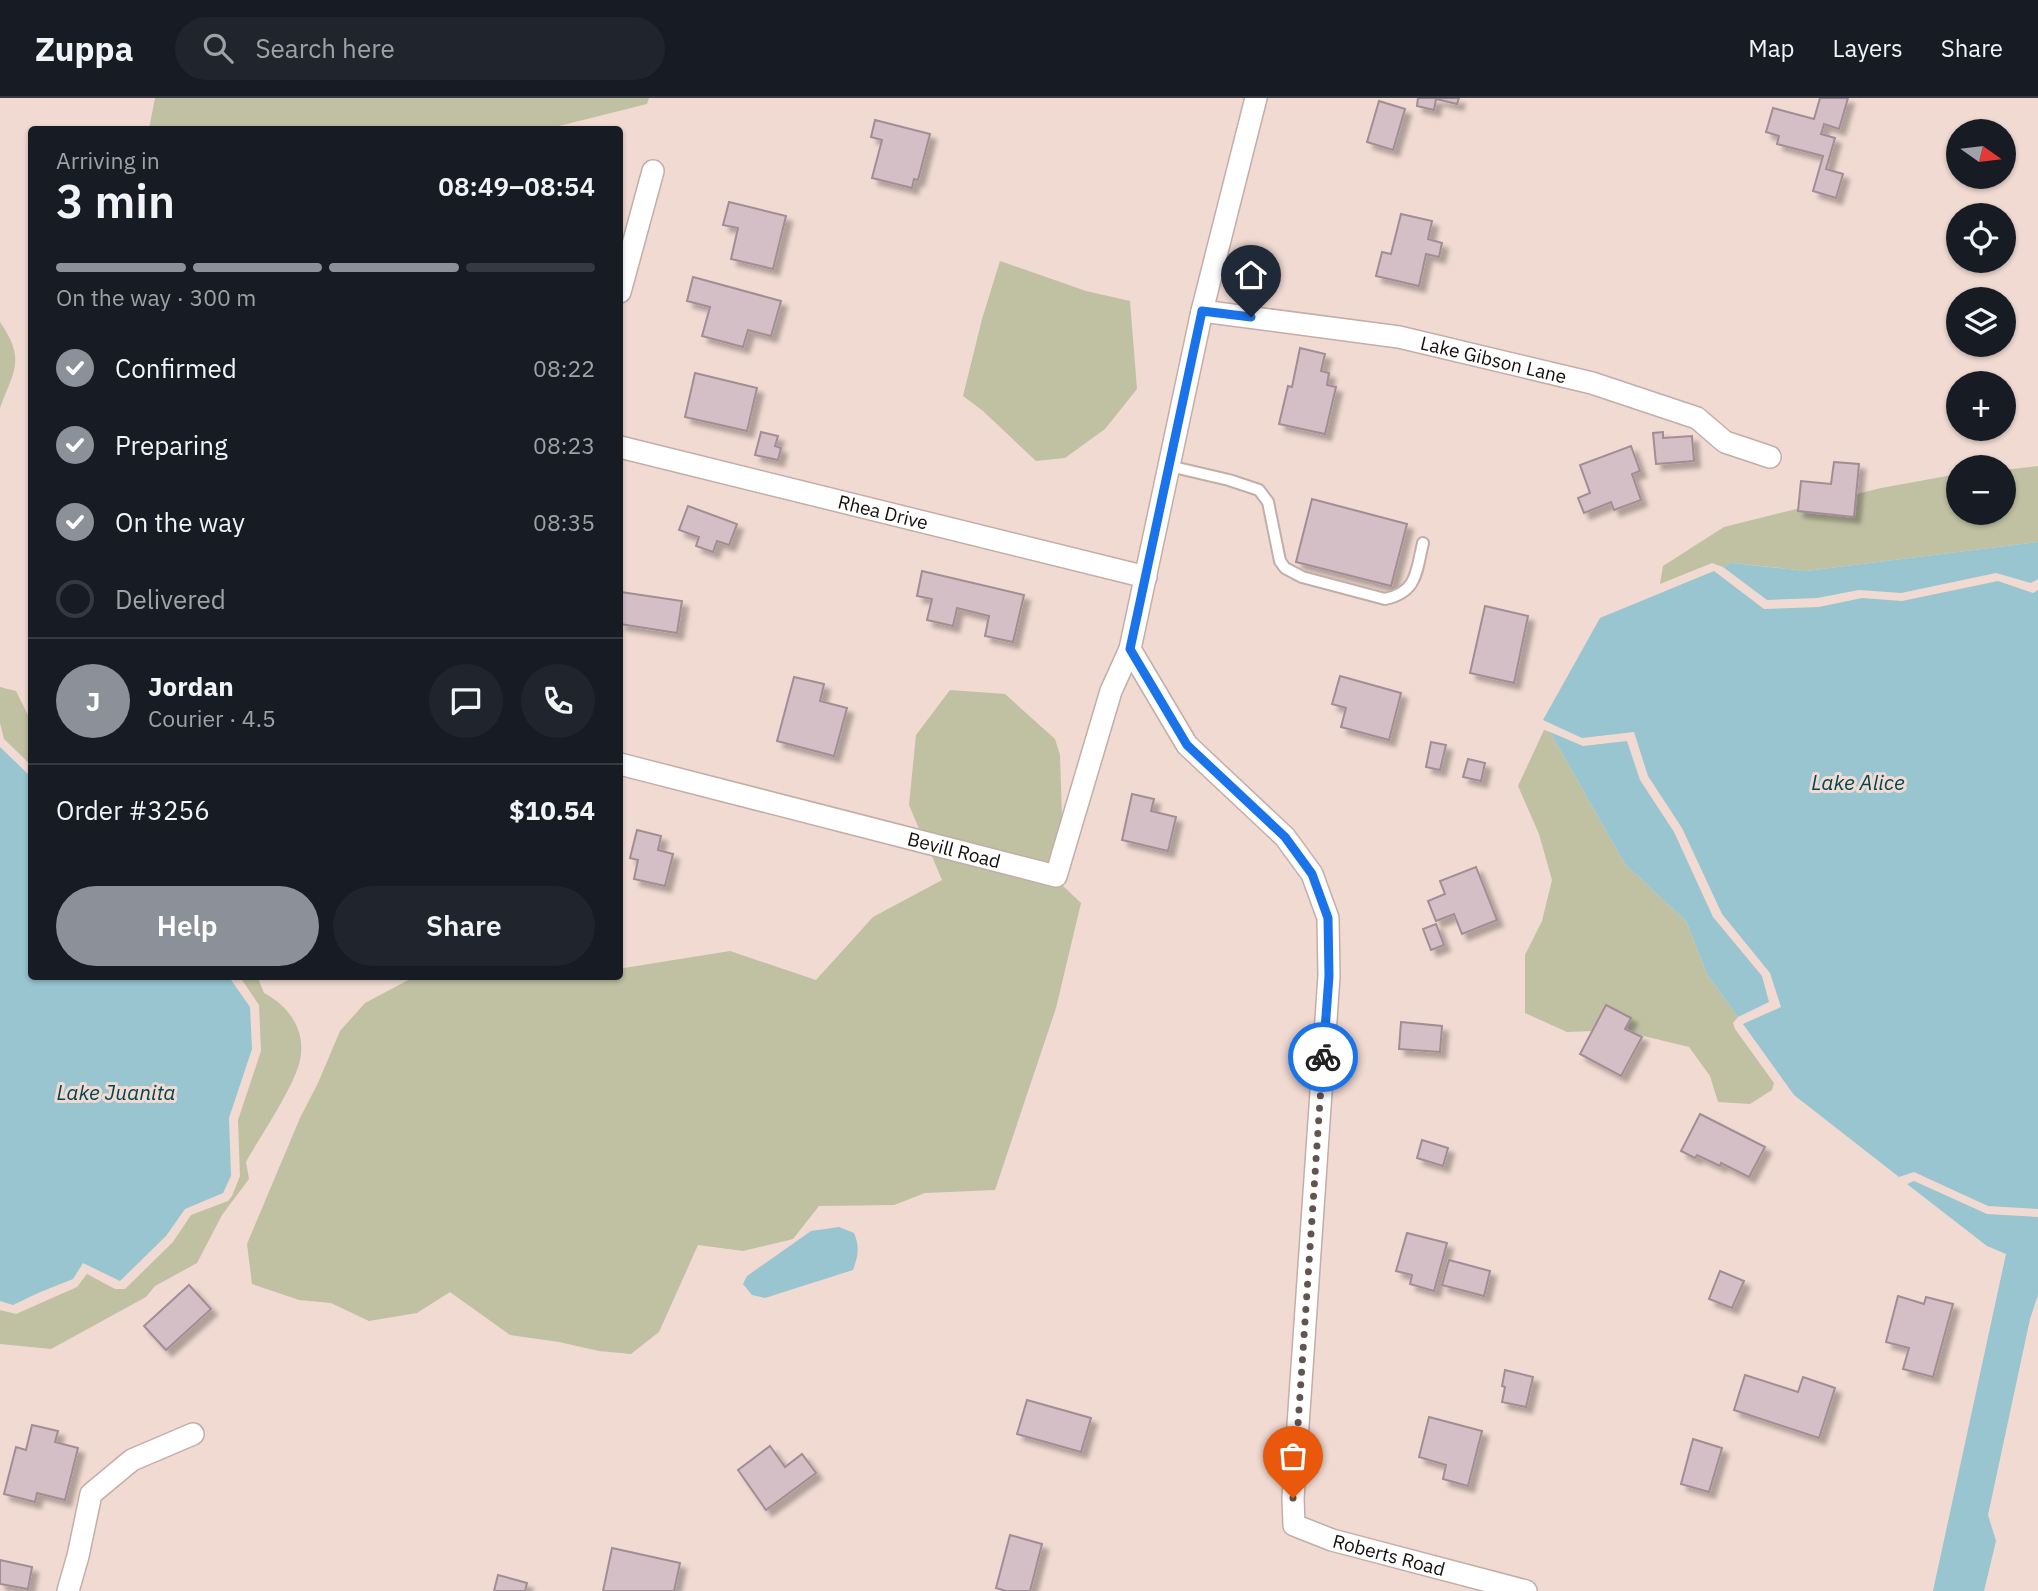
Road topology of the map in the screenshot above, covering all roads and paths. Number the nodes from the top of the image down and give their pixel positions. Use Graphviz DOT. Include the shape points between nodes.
graph roads {
  1 [pos="1256,98"];
  2 [pos="653,171"];
  3 [pos="623,281"];
  4 [pos="1202,311"];
  5 [pos="623,448"];
  6 [pos="1770,457"];
  7 [pos="1170,466"];
  8 [pos="1423,543"];
  9 [pos="1146,578"];
  10 [pos="1130,649"];
  11 [pos="623,765"];
  12 [pos="193,1434"];
  13 [pos="68,1591"];
  14 [pos="1526,1591"];
  1 -- 4 [label="street"];
  2 -- 3 [label="street"];
  4 -- 6 [label="street, Lake Gibson Lane" via="1399,337 1592,383 1697,418 1725,442"];
  4 -- 7 [label="street"];
  5 -- 9 [label="street, Rhea Drive"];
  7 -- 8 [label="lane" via="1259,490 1268,502 1280,561 1302,578 1385,598 1395,596 1414,580"];
  7 -- 9 [label="street"];
  9 -- 10 [label="street"];
  10 -- 11 [label="street, Bevill Road" via="1111,691 1056,876"];
  10 -- 14 [label="street, Roberts Road" via="1187,745 1285,837 1312,874 1328,918 1329,976 1294,1525 1332,1540"];
  12 -- 13 [label="street" via="132,1460 91,1494"];
}
